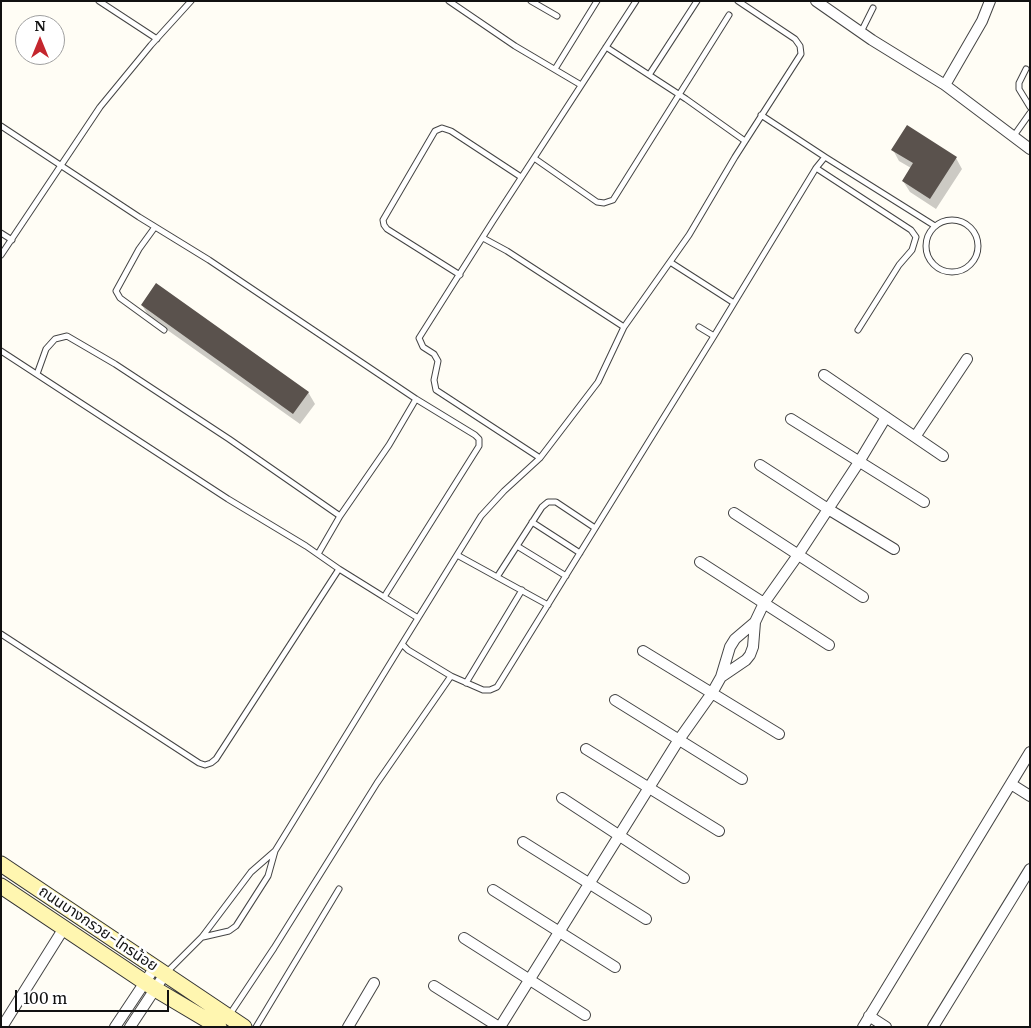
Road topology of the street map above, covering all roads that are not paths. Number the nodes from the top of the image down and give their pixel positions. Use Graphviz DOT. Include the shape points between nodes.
graph roads {
  1 [pos="99,1"];
  2 [pos="191,1"];
  3 [pos="448,1"];
  4 [pos="531,1"];
  5 [pos="598,1"];
  6 [pos="636,1"];
  7 [pos="697,1"];
  8 [pos="738,1"];
  9 [pos="816,1"];
  10 [pos="990,1"];
  11 [pos="873,8"];
  12 [pos="729,15"];
  13 [pos="557,16"];
  14 [pos="861,32"];
  15 [pos="157,39"];
  16 [pos="606,47"];
  17 [pos="555,69"];
  18 [pos="1026,69"];
  19 [pos="649,75"];
  20 [pos="581,85"];
  21 [pos="945,86"];
  22 [pos="679,95"];
  23 [pos="1030,107"];
  24 [pos="1030,113"];
  25 [pos="761,115"];
  26 [pos="1,126"];
  27 [pos="1014,137"];
  28 [pos="745,140"];
  29 [pos="1030,149"];
  30 [pos="825,157"];
  31 [pos="534,158"];
  32 [pos="61,166"];
  33 [pos="816,168"];
  34 [pos="522,177"];
  35 [pos="935,226"];
  36 [pos="155,227"];
  37 [pos="1,233"];
  38 [pos="482,238"];
  39 [pos="12,240"];
  40 [pos="1,255"];
  41 [pos="670,262"];
  42 [pos="460,275"];
  43 [pos="734,304"];
  44 [pos="624,327"];
  45 [pos="699,327"];
  46 [pos="164,330"];
  47 [pos="858,330"];
  48 [pos="714,336"];
  49 [pos="2,354"];
  50 [pos="967,359"];
  51 [pos="37,374"];
  52 [pos="824,375"];
  53 [pos="416,399"];
  54 [pos="886,416"];
  55 [pos="791,419"];
  56 [pos="915,437"];
  57 [pos="943,456"];
  58 [pos="540,458"];
  59 [pos="859,462"];
  60 [pos="760,465"];
  61 [pos="924,502"];
  62 [pos="828,509"];
  63 [pos="734,513"];
  64 [pos="340,516"];
  65 [pos="532,522"];
  66 [pos="595,528"];
  67 [pos="517,546"];
  68 [pos="894,549"];
  69 [pos="580,553"];
  70 [pos="318,554"];
  71 [pos="457,555"];
  72 [pos="798,555"];
  73 [pos="700,562"];
  74 [pos="339,569"];
  75 [pos="566,576"];
  76 [pos="497,577"];
  77 [pos="522,590"];
  78 [pos="384,597"];
  79 [pos="863,597"];
  80 [pos="764,603"];
  81 [pos="548,604"];
  82 [pos="418,618"];
  83 [pos="755,622"];
  84 [pos="1,634"];
  85 [pos="402,644"];
  86 [pos="829,644"];
  87 [pos="643,651"];
  88 [pos="451,676"];
  89 [pos="721,677"];
  90 [pos="466,683"];
  91 [pos="712,693"];
  92 [pos="615,700"];
  93 [pos="778,734"];
  94 [pos="678,740"];
  95 [pos="586,749"];
  96 [pos="1030,752"];
  97 [pos="742,779"];
  98 [pos="1011,784"];
  99 [pos="649,787"];
  100 [pos="1030,796"];
  101 [pos="562,798"];
  102 [pos="719,831"];
  103 [pos="620,835"];
  104 [pos="523,842"];
  105 [pos="275,851"];
  106 [pos="1,864"];
  107 [pos="1030,868"];
  108 [pos="684,878"];
  109 [pos="589,885"];
  110 [pos="1,886"];
  111 [pos="339,889"];
  112 [pos="493,890"];
  113 [pos="646,918"];
  114 [pos="64,928"];
  115 [pos="559,933"];
  116 [pos="202,937"];
  117 [pos="464,938"];
  118 [pos="615,967"];
  119 [pos="160,971"];
  120 [pos="530,980"];
  121 [pos="374,983"];
  122 [pos="150,985"];
  123 [pos="434,986"];
  124 [pos="585,1015"];
  125 [pos="869,1016"];
  126 [pos="224,1022"];
  127 [pos="2,1027"];
  128 [pos="115,1027"];
  129 [pos="130,1027"];
  130 [pos="244,1027"];
  131 [pos="256,1027"];
  132 [pos="348,1027"];
  133 [pos="500,1027"];
  134 [pos="863,1027"];
  135 [pos="886,1027"];
  136 [pos="933,1027"];
  1 -- 15 [label="lane"];
  2 -- 15 [label="lane"];
  3 -- 17 [label="lane"];
  4 -- 13 [label="lane"];
  5 -- 17 [label="lane"];
  6 -- 16 [label="lane"];
  7 -- 19 [label="lane"];
  8 -- 25 [label="lane" via="795,39 800,46 801,54"];
  9 -- 14 [label="street"];
  10 -- 21 [label="street"];
  11 -- 14 [label="lane"];
  12 -- 22 [label="lane"];
  14 -- 21 [label="street"];
  15 -- 32 [label="lane" via="100,107"];
  16 -- 19 [label="lane"];
  16 -- 20 [label="lane"];
  17 -- 20 [label="lane"];
  18 -- 23 [label="lane" via="1019,89"];
  19 -- 22 [label="lane"];
  20 -- 31 [label="lane"];
  21 -- 27 [label="street"];
  22 -- 28 [label="lane"];
  22 -- 31 [label="lane" via="613,200 598,202"];
  24 -- 27 [label="lane"];
  25 -- 28 [label="lane"];
  25 -- 30 [label="lane"];
  26 -- 32 [label="lane"];
  27 -- 29 [label="street"];
  28 -- 41 [label="lane" via="690,235"];
  30 -- 33 [label="lane"];
  30 -- 35 [label="lane"];
  31 -- 34 [label="lane"];
  32 -- 36 [label="lane"];
  32 -- 39 [label="lane"];
  33 -- 43 [label="lane"];
  33 -- 47 [label="lane" via="911,230 916,237 912,250"];
  34 -- 38 [label="lane"];
  34 -- 42 [label="lane" via="451,130 442,128 435,131 383,220 387,229"];
  35 -- 35 [label="lane" via="951,220 968,226 978,248 971,264 956,272 939,270 932,264 925,249 929,232"];
  36 -- 46 [label="lane" via="139,248 116,291 120,298"];
  36 -- 53 [label="lane"];
  37 -- 39 [label="lane"];
  38 -- 42 [label="lane"];
  38 -- 44 [label="lane"];
  39 -- 40 [label="lane"];
  41 -- 43 [label="lane"];
  41 -- 44 [label="lane"];
  42 -- 58 [label="lane" via="420,338 423,347 438,361 434,380 436,390"];
  43 -- 48 [label="lane"];
  44 -- 58 [label="lane" via="598,382"];
  45 -- 48 [label="lane"];
  48 -- 66 [label="lane"];
  49 -- 51 [label="lane"];
  50 -- 56 [label="street"];
  51 -- 64 [label="lane" via="46,349 55,339 66,336 115,364"];
  51 -- 70 [label="lane"];
  52 -- 54 [label="street"];
  53 -- 64 [label="lane"];
  53 -- 78 [label="lane" via="475,434 479,446"];
  54 -- 56 [label="street"];
  54 -- 59 [label="street"];
  55 -- 59 [label="street"];
  56 -- 57 [label="street"];
  58 -- 71 [label="lane" via="481,516"];
  59 -- 61 [label="street"];
  59 -- 62 [label="street"];
  60 -- 62 [label="street"];
  62 -- 68 [label="street"];
  62 -- 72 [label="street"];
  63 -- 72 [label="street"];
  64 -- 70 [label="lane"];
  65 -- 66 [label="lane" via="542,507 548,502 556,502"];
  65 -- 67 [label="lane"];
  65 -- 69 [label="lane"];
  66 -- 69 [label="lane"];
  67 -- 75 [label="lane"];
  67 -- 76 [label="lane"];
  69 -- 75 [label="lane"];
  70 -- 74 [label="lane"];
  71 -- 76 [label="lane"];
  71 -- 82 [label="lane"];
  72 -- 79 [label="street"];
  72 -- 80 [label="street"];
  73 -- 80 [label="street"];
  74 -- 78 [label="lane"];
  74 -- 84 [label="lane" via="216,759 205,765"];
  75 -- 81 [label="lane"];
  76 -- 77 [label="lane"];
  77 -- 81 [label="lane"];
  77 -- 90 [label="lane"];
  78 -- 82 [label="lane"];
  80 -- 83 [label="street"];
  80 -- 86 [label="street"];
  81 -- 90 [label="lane" via="498,687 483,690"];
  82 -- 85 [label="lane"];
  83 -- 89 [label="street" via="730,647"];
  83 -- 89 [label="street" via="750,655"];
  85 -- 88 [label="lane"];
  85 -- 105 [label="lane"];
  87 -- 91 [label="street"];
  88 -- 90 [label="lane"];
  88 -- 126 [label="lane" via="377,783"];
  89 -- 91 [label="street"];
  91 -- 93 [label="street"];
  91 -- 94 [label="street"];
  92 -- 94 [label="street"];
  94 -- 97 [label="street"];
  94 -- 99 [label="street"];
  95 -- 99 [label="street"];
  96 -- 98 [label="street"];
  98 -- 100 [label="street"];
  98 -- 125 [label="street"];
  99 -- 102 [label="street"];
  99 -- 103 [label="street"];
  101 -- 103 [label="street"];
  103 -- 108 [label="street"];
  103 -- 109 [label="street"];
  104 -- 109 [label="street"];
  105 -- 116 [label="lane" via="251,872"];
  105 -- 116 [label="lane" via="268,876 236,926 229,931"];
  106 -- 119 [label="main road, ถนนบางกรวย-ไทรน้อย"];
  107 -- 136 [label="street"];
  109 -- 113 [label="street"];
  109 -- 115 [label="street"];
  110 -- 114 [label="main road, ถนนบางกรวย-ไทรน้อย"];
  111 -- 131 [label="lane"];
  112 -- 115 [label="street"];
  114 -- 122 [label="main road, ถนนบางกรวย-ไทรน้อย"];
  114 -- 127 [label="street"];
  115 -- 118 [label="street"];
  115 -- 120 [label="street"];
  116 -- 119 [label="lane"];
  117 -- 120 [label="street"];
  119 -- 122 [label="street"];
  119 -- 126 [label="main road, ถนนบางกรวย-ไทรน้อย"];
  120 -- 124 [label="street"];
  120 -- 133 [label="street"];
  121 -- 132 [label="street"];
  122 -- 126 [label="main road, ถนนบางกรวย-ไทรน้อย"];
  122 -- 128 [label="street"];
  122 -- 129 [label="street"];
  123 -- 133 [label="street"];
  125 -- 134 [label="street"];
  125 -- 135 [label="street"];
  126 -- 130 [label="main road, ถนนบางกรวย-ไทรน้อย"];
}
